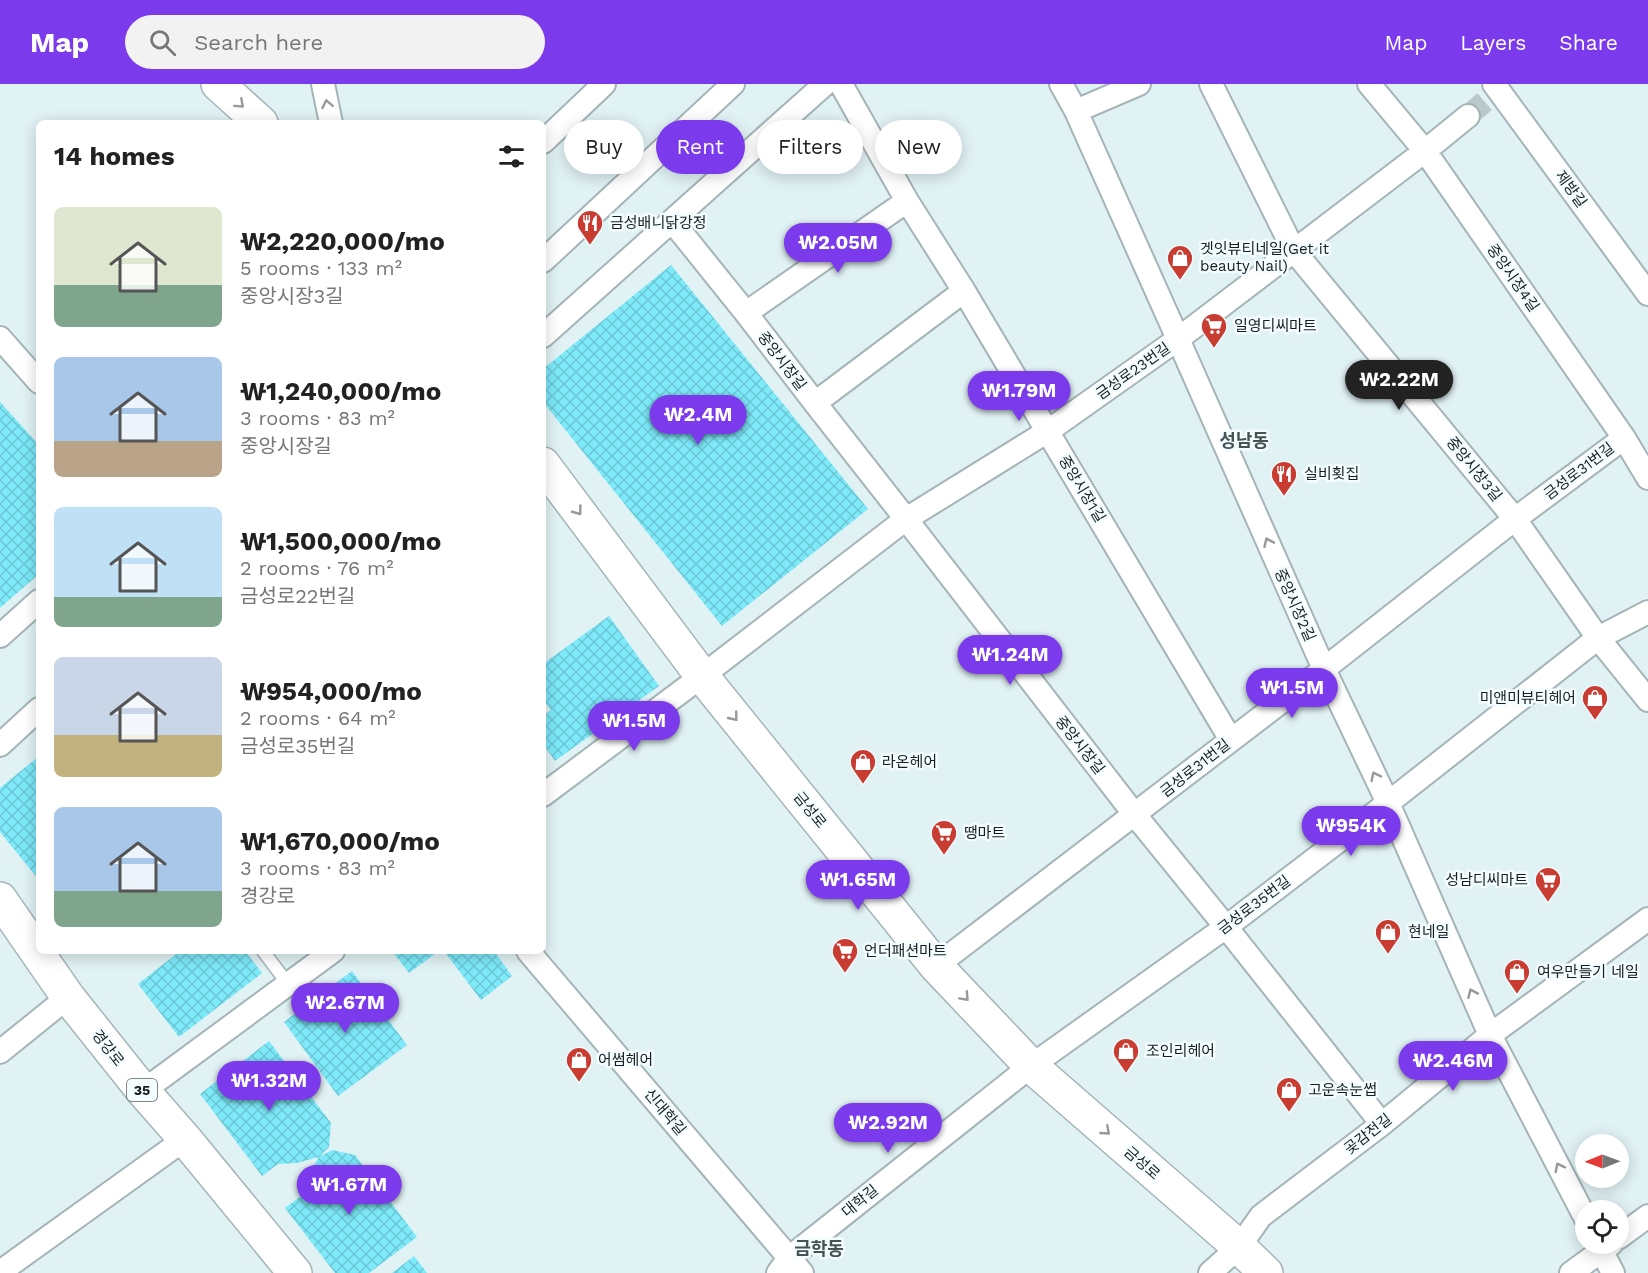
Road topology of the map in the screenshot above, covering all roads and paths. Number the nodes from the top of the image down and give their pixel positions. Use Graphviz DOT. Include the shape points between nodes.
graph roads {
  1 [pos="218,84"];
  2 [pos="323,84"];
  3 [pos="604,84"];
  4 [pos="733,84"];
  5 [pos="825,84"];
  6 [pos="841,84"];
  7 [pos="1061,84"];
  8 [pos="1139,84"];
  9 [pos="1211,84"];
  10 [pos="1369,84"];
  11 [pos="1494,84"];
  12 [pos="1076,111"];
  13 [pos="1467,116"];
  14 [pos="258,120"];
  15 [pos="330,120"];
  16 [pos="546,139"];
  17 [pos="1425,151"];
  18 [pos="907,201"];
  19 [pos="672,221"];
  20 [pos="1294,251"];
  21 [pos="546,258"];
  22 [pos="964,291"];
  23 [pos="1648,294"];
  24 [pos="746,313"];
  25 [pos="546,333"];
  26 [pos="0,338"];
  27 [pos="1178,339"];
  28 [pos="36,379"];
  29 [pos="814,403"];
  30 [pos="1048,431"];
  31 [pos="1624,438"];
  32 [pos="546,468"];
  33 [pos="1648,478"];
  34 [pos="906,519"];
  35 [pos="1515,519"];
  36 [pos="36,604"];
  37 [pos="1648,612"];
  38 [pos="0,636"];
  39 [pos="1598,638"];
  40 [pos="1324,669"];
  41 [pos="702,676"];
  42 [pos="1648,700"];
  43 [pos="36,712"];
  44 [pos="1231,740"];
  45 [pos="0,745"];
  46 [pos="546,793"];
  47 [pos="1388,804"];
  48 [pos="1135,815"];
  49 [pos="0,899"];
  50 [pos="1647,923"];
  51 [pos="1227,927"];
  52 [pos="36,951"];
  53 [pos="38,954"];
  54 [pos="265,954"];
  55 [pos="329,954"];
  56 [pos="530,954"];
  57 [pos="936,966"];
  58 [pos="288,984"];
  59 [pos="68,997"];
  60 [pos="1490,1035"];
  61 [pos="0,1052"];
  62 [pos="1031,1066"];
  63 [pos="142,1091"];
  64 [pos="1382,1124"];
  65 [pos="185,1139"];
  66 [pos="1576,1200"];
  67 [pos="1648,1216"];
  68 [pos="1629,1229"];
  69 [pos="1239,1247"];
  70 [pos="1595,1254"];
  71 [pos="1609,1254"];
  72 [pos="790,1268"];
  73 [pos="0,1272"];
  74 [pos="295,1273"];
  75 [pos="1210,1273"];
  76 [pos="1266,1273"];
  77 [pos="1571,1273"];
  78 [pos="1613,1273"];
  1 -- 14 [label="street, one-way"];
  15 -- 2 [label="street, one-way"];
  3 -- 16 [label="street"];
  4 -- 21 [label="street"];
  5 -- 19 [label="street"];
  6 -- 18 [label="street, 중앙시장1길"];
  7 -- 12 [label="street, 중앙시장2길"];
  8 -- 12 [label="street"];
  9 -- 20 [label="street, 중앙시장3길"];
  10 -- 17 [label="street, 중앙시장4길"];
  11 -- 23 [label="street, 제방길"];
  12 -- 27 [label="street, 중앙시장2길"];
  13 -- 17 [label="street, 금성로23번길"];
  17 -- 20 [label="street, 금성로23번길"];
  17 -- 31 [label="street, 중앙시장4길"];
  18 -- 22 [label="street, 중앙시장1길"];
  18 -- 24 [label="street"];
  19 -- 24 [label="street, 중앙시장길"];
  19 -- 25 [label="street"];
  20 -- 27 [label="street, 금성로23번길"];
  20 -- 35 [label="street, 중앙시장3길"];
  22 -- 29 [label="street"];
  22 -- 30 [label="street, 중앙시장1길"];
  24 -- 29 [label="street, 중앙시장길"];
  26 -- 28 [label="street"];
  27 -- 30 [label="street, 금성로23번길"];
  40 -- 27 [label="street, 중앙시장2길, one-way"];
  29 -- 34 [label="street, 중앙시장길"];
  30 -- 34 [label="street, 금성로23번길"];
  30 -- 44 [label="street, 중앙시장1길"];
  31 -- 33 [label="street, 중앙시장4길"];
  31 -- 35 [label="street, 금성로31번길"];
  32 -- 41 [label="street, 금성로, one-way"];
  34 -- 41 [label="street, 금성로23번길"];
  34 -- 48 [label="street, 중앙시장길"];
  35 -- 39 [label="street, 중앙시장3길"];
  35 -- 40 [label="street, 금성로31번길"];
  36 -- 38 [label="street"];
  37 -- 39 [label="street, 금성로35번길"];
  39 -- 42 [label="street, 중앙시장3길"];
  39 -- 47 [label="street, 금성로35번길"];
  40 -- 44 [label="street, 금성로31번길"];
  47 -- 40 [label="street, 중앙시장2길, one-way"];
  41 -- 46 [label="street, 금성로23번길"];
  41 -- 57 [label="street, 금성로, one-way"];
  43 -- 45 [label="street"];
  44 -- 48 [label="street, 금성로31번길"];
  47 -- 51 [label="street, 금성로35번길"];
  60 -- 47 [label="street, 중앙시장2길, one-way"];
  48 -- 51 [label="street, 중앙시장길"];
  48 -- 57 [label="street, 금성로31번길"];
  49 -- 52 [label="street, 경강로 / 35"];
  50 -- 60 [label="street, 곶감전길"];
  51 -- 62 [label="street, 금성로35번길"];
  51 -- 64 [label="street, 중앙시장길"];
  53 -- 59 [label="street, 경강로 / 35"];
  54 -- 58 [label="lane"];
  55 -- 58 [label="street"];
  56 -- 72 [label="street, 신대학길"];
  57 -- 62 [label="street, 금성로, one-way"];
  58 -- 63 [label="street"];
  59 -- 61 [label="street"];
  59 -- 63 [label="street, 경강로 / 35"];
  60 -- 64 [label="street, 곶감전길"];
  66 -- 60 [label="street, 중앙시장2길, one-way"];
  62 -- 69 [label="street, 금성로, one-way"];
  62 -- 72 [label="street, 대학길"];
  63 -- 65 [label="street, 경강로 / 35"];
  64 -- 69 [label="street, 곶감전길" via="1262,1216"];
  65 -- 73 [label="street"];
  65 -- 74 [label="street, 경강로 / 35"];
  67 -- 68 [label="street"];
  69 -- 75 [label="street, 곶감전길"];
  69 -- 76 [label="street, 금성로"];
  70 -- 77 [label="street"];
  71 -- 78 [label="street"];
}
